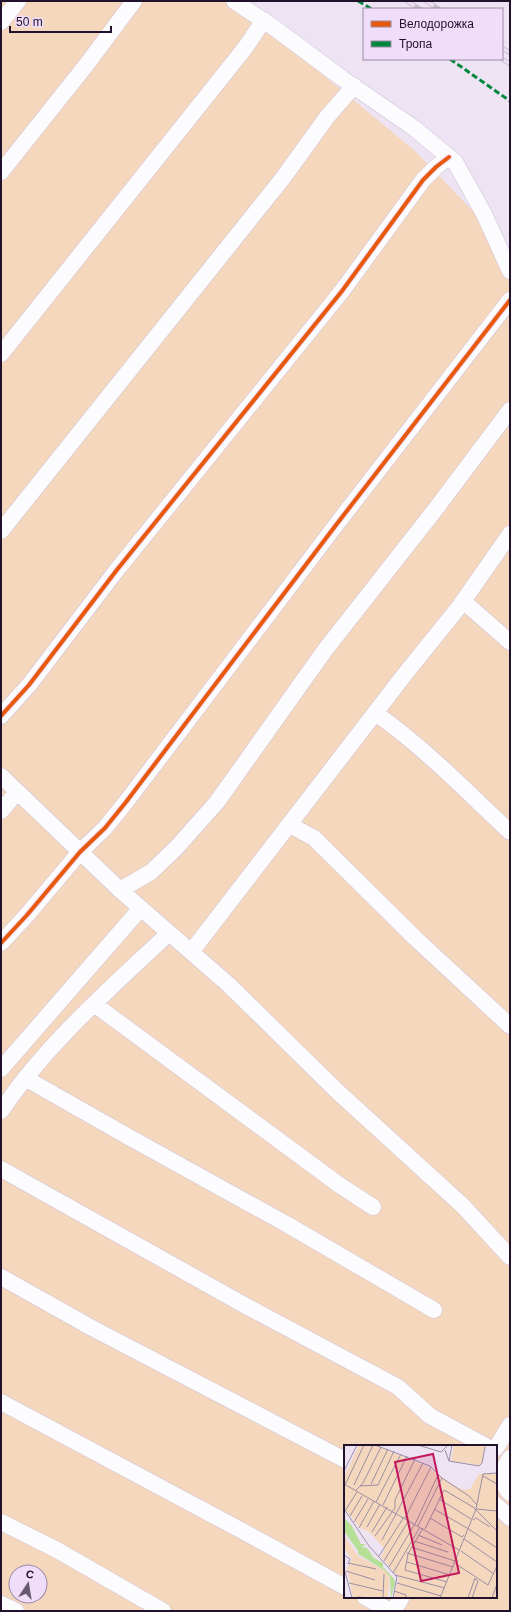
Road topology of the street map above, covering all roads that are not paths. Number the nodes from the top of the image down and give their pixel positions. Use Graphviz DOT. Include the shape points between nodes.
graph roads {
  1 [pos="18,1"];
  2 [pos="134,1"];
  3 [pos="234,1"];
  4 [pos="264,20"];
  5 [pos="1,22"];
  6 [pos="354,86"];
  7 [pos="449,157"];
  8 [pos="1,172"];
  9 [pos="510,271"];
  10 [pos="510,300"];
  11 [pos="1,354"];
  12 [pos="510,410"];
  13 [pos="1,531"];
  14 [pos="510,534"];
  15 [pos="463,601"];
  16 [pos="510,642"];
  17 [pos="375,713"];
  18 [pos="1,716"];
  19 [pos="1,776"];
  20 [pos="17,792"];
  21 [pos="1,811"];
  22 [pos="290,825"];
  23 [pos="510,832"];
  24 [pos="80,852"];
  25 [pos="120,890"];
  26 [pos="141,908"];
  27 [pos="169,933"];
  28 [pos="1,943"];
  29 [pos="191,952"];
  30 [pos="94,1004"];
  31 [pos="510,1026"];
  32 [pos="1,1069"];
  33 [pos="25,1078"];
  34 [pos="1,1111"];
  35 [pos="1,1169"];
  36 [pos="373,1207"];
  37 [pos="510,1257"];
  38 [pos="1,1277"];
  39 [pos="434,1310"];
  40 [pos="1,1402"];
  41 [pos="510,1425"];
  42 [pos="484,1445"];
  43 [pos="497,1446"];
  44 [pos="510,1458"];
  45 [pos="344,1459"];
  46 [pos="510,1493"];
  47 [pos="497,1506"];
  48 [pos="510,1518"];
  49 [pos="1,1522"];
  50 [pos="344,1585"];
  51 [pos="366,1598"];
  52 [pos="401,1598"];
  53 [pos="1,1604"];
  54 [pos="16,1611"];
  55 [pos="163,1611"];
  56 [pos="392,1611"];
  1 -- 5 [label="street"];
  2 -- 8 [label="street"];
  3 -- 4 [label="street"];
  4 -- 6 [label="street"];
  4 -- 11 [label="street" via="245,48"];
  6 -- 7 [label="street" via="414,128"];
  6 -- 13 [label="street"];
  7 -- 9 [label="street" via="455,162 484,214"];
  7 -- 18 [label="street" via="423,180 337,297 116,571 29,685"];
  10 -- 24 [label="street" via="326,537 126,802 105,828"];
  12 -- 25 [label="street" via="325,650 217,802 177,848 151,872"];
  14 -- 15 [label="street"];
  15 -- 16 [label="street"];
  15 -- 17 [label="street"];
  17 -- 22 [label="street"];
  17 -- 23 [label="street" via="451,777"];
  19 -- 20 [label="street"];
  20 -- 21 [label="street"];
  20 -- 24 [label="street"];
  22 -- 29 [label="street"];
  22 -- 31 [label="street" via="314,838 415,938"];
  24 -- 25 [label="street"];
  24 -- 28 [label="street"];
  25 -- 26 [label="street"];
  26 -- 27 [label="street"];
  26 -- 32 [label="street"];
  27 -- 29 [label="street"];
  27 -- 30 [label="street"];
  29 -- 37 [label="street" via="463,1206"];
  30 -- 33 [label="street"];
  30 -- 36 [label="street"];
  33 -- 34 [label="street"];
  33 -- 39 [label="street"];
  35 -- 42 [label="street" via="246,1306 398,1387 430,1416"];
  38 -- 45 [label="street" via="92,1328"];
  40 -- 50 [label="street"];
  41 -- 43 [label="street"];
  44 -- 46 [label="street" via="502,1478"];
  47 -- 48 [label="street"];
  49 -- 55 [label="street" via="57,1550"];
  51 -- 56 [label="street"];
  52 -- 56 [label="street"];
  53 -- 54 [label="street"];
}
